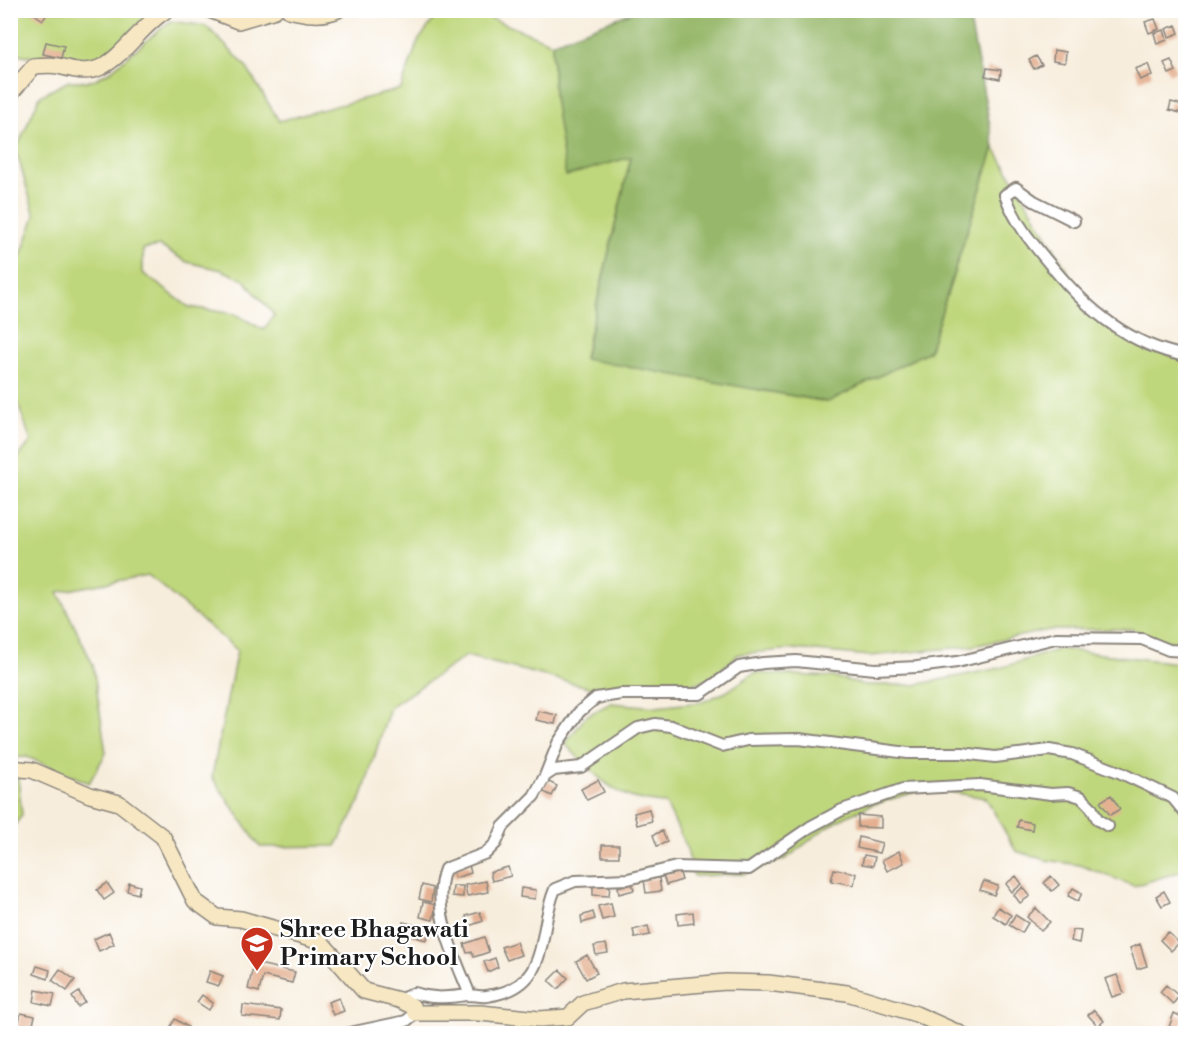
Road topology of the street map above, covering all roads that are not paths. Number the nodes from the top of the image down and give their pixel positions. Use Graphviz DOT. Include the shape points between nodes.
graph roads {
  1 [pos="167,10"];
  2 [pos="210,10"];
  3 [pos="275,10"];
  4 [pos="289,10"];
  5 [pos="338,10"];
  6 [pos="10,94"];
  7 [pos="1074,221"];
  8 [pos="1185,356"];
  9 [pos="1185,651"];
  10 [pos="10,768"];
  11 [pos="545,776"];
  12 [pos="1185,814"];
  13 [pos="1108,826"];
  14 [pos="470,995"];
  15 [pos="399,1000"];
  16 [pos="416,1013"];
  17 [pos="345,1034"];
  18 [pos="961,1034"];
  1 -- 6 [label="street" via="99,68 72,71 34,66"];
  2 -- 3 [label="street" via="238,21"];
  4 -- 5 [label="street" via="310,15"];
  7 -- 8 [label="street" via="1016,188 1005,195 1016,222 1082,302 1135,340"];
  9 -- 11 [label="street" via="1169,650 1142,639 1056,638 917,667 835,667 796,661 739,667 700,694 621,694 596,698 579,712 558,743"];
  10 -- 15 [label="street" via="32,770 119,803 163,837 195,902 217,917 241,919 321,942 364,991"];
  11 -- 12 [label="street" via="554,770 581,766 638,728 655,724 671,726 722,746 748,740 799,739 908,753 995,757 1049,750 1072,754 1119,772 1173,798"];
  11 -- 14 [label="street" via="534,796 503,827 496,843 486,853 445,869 439,885 447,936"];
  13 -- 14 [label="street" via="1098,820 1081,797 1068,793 980,785 903,789 818,822 749,869 675,867 628,879 574,881 555,889 533,972 524,982 510,988 487,996"];
  14 -- 15 [label="street" via="448,999 414,993"];
  15 -- 16 [label="street" via="412,1006"];
  16 -- 17 [label="street" via="406,1021"];
  16 -- 18 [label="street" via="567,1017 583,1003 623,991 726,982 768,983 857,996 916,1014"];
}
